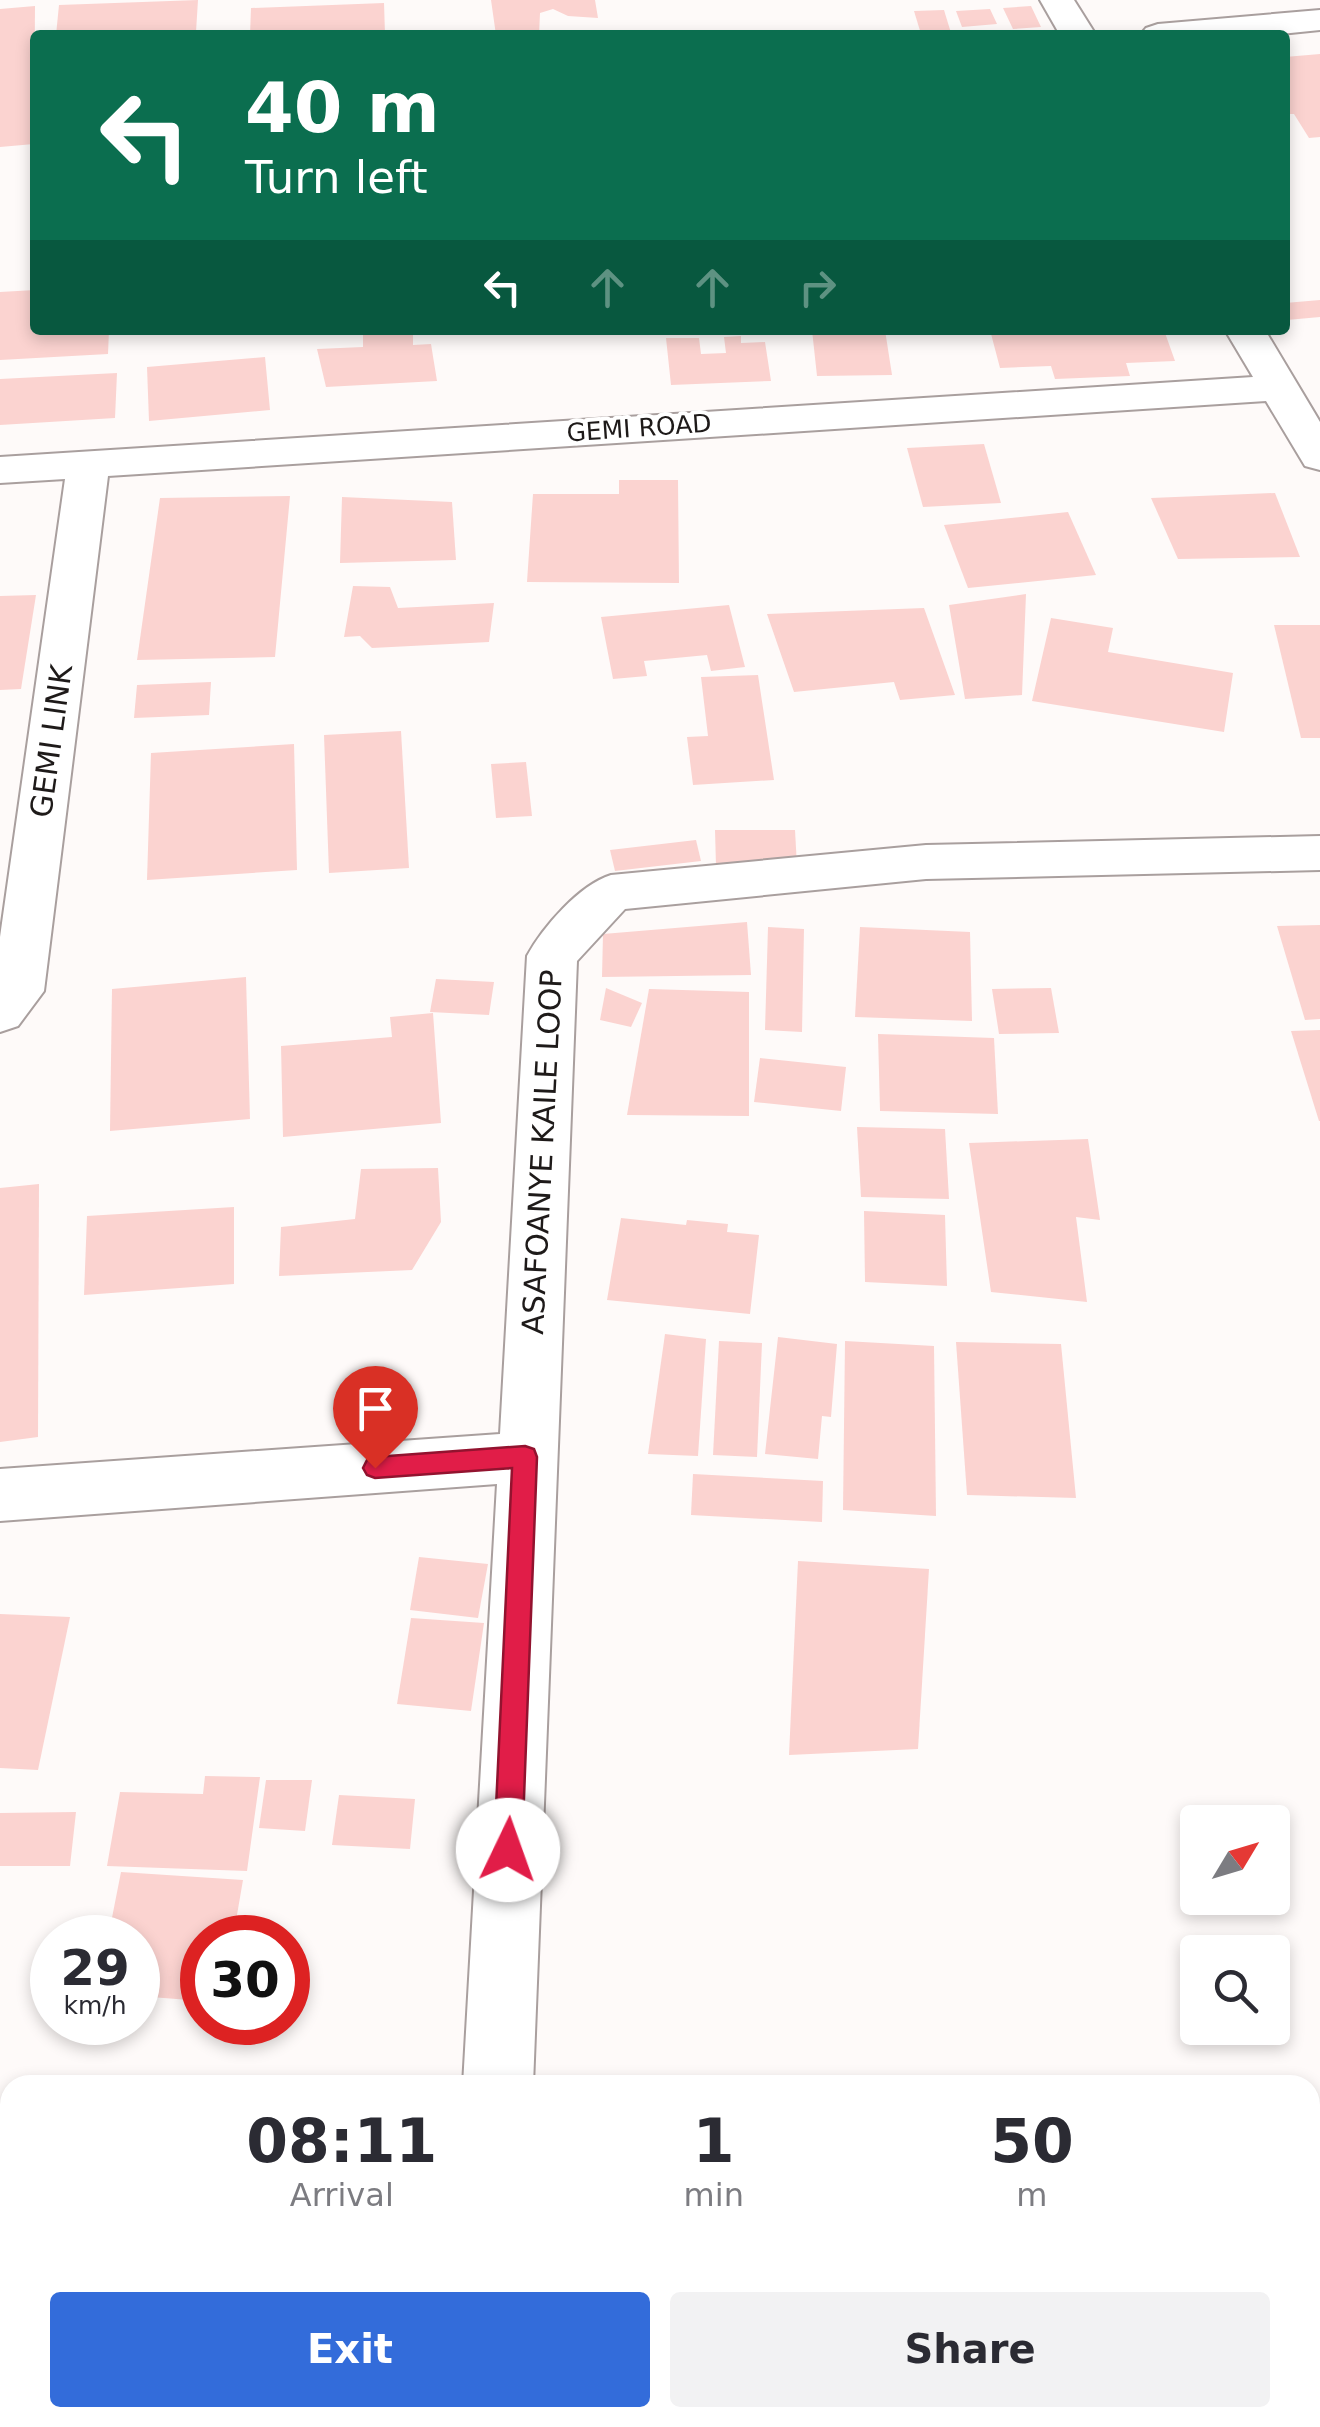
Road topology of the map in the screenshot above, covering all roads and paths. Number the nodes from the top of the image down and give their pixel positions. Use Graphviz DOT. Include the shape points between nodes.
graph roads {
  1 [pos="1057,0"];
  2 [pos="1320,20"];
  3 [pos="1075,30"];
  4 [pos="1212,30"];
  5 [pos="1249,335"];
  6 [pos="1278,388"];
  7 [pos="1320,457"];
  8 [pos="88,463"];
  9 [pos="0,470"];
  10 [pos="1320,852"];
  11 [pos="0,1013"];
  12 [pos="525,1457"];
  13 [pos="0,1494"];
  14 [pos="498,2075"];
  1 -- 3 [label="street"];
  2 -- 4 [label="street"];
  5 -- 6 [label="street"];
  6 -- 7 [label="street"];
  6 -- 8 [label="street, GEMI ROAD"];
  8 -- 9 [label="street, GEMI ROAD"];
  8 -- 11 [label="street, GEMI LINK" via="18,991"];
  10 -- 12 [label="street, ASAFOANYE KAILE LOOP" via="926,862 611,893 552,956"];
  12 -- 13 [label="street"];
  12 -- 14 [label="street, ASAFOANYE KAILE LOOP"];
}
